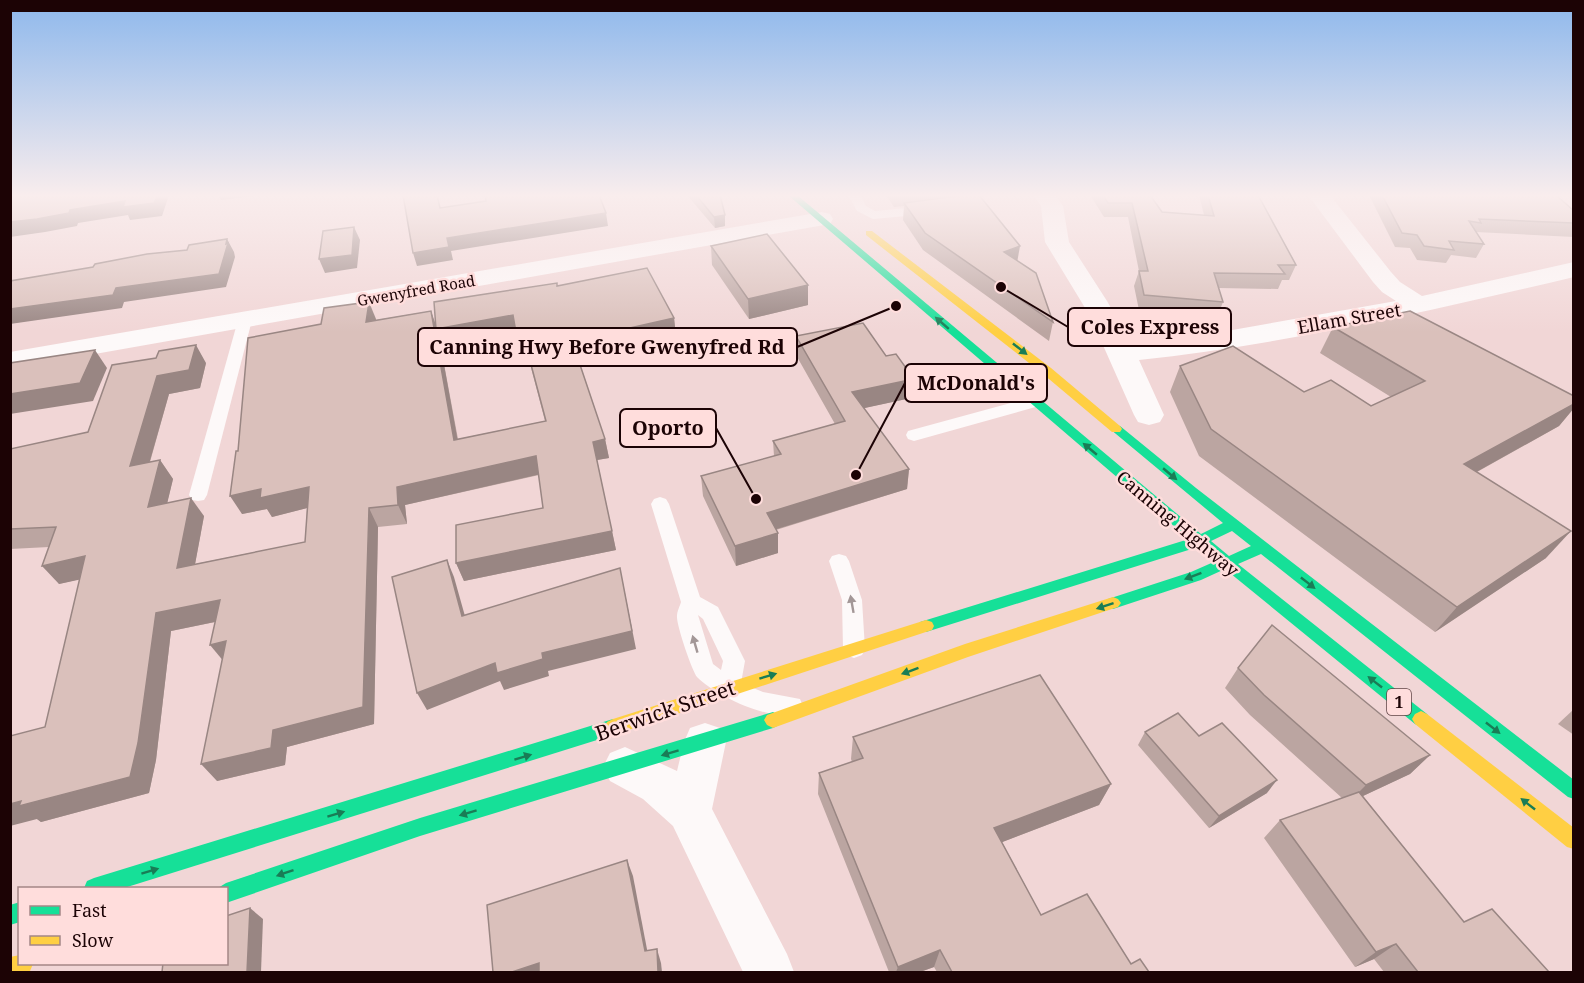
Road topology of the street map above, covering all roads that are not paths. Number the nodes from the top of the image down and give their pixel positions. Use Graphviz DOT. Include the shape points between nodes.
graph roads {
  1 [pos="697,241"];
  2 [pos="847,241"];
  3 [pos="879,241"];
  4 [pos="1057,241"];
  5 [pos="1354,241"];
  6 [pos="1574,269"];
  7 [pos="1419,305"];
  8 [pos="245,320"];
  9 [pos="1123,353"];
  10 [pos="10,361"];
  11 [pos="1033,402"];
  12 [pos="1149,415"];
  13 [pos="914,435"];
  14 [pos="198,495"];
  15 [pos="660,504"];
  16 [pos="1234,524"];
  17 [pos="1199,541"];
  18 [pos="1262,547"];
  19 [pos="839,561"];
  20 [pos="1225,562"];
  21 [pos="691,602"];
  22 [pos="854,649"];
  23 [pos="729,688"];
  24 [pos="809,708"];
  25 [pos="705,742"];
  26 [pos="625,767"];
  27 [pos="1574,791"];
  28 [pos="689,811"];
  29 [pos="1574,840"];
  30 [pos="97,887"];
  31 [pos="228,892"];
  32 [pos="769,972"];
  1 -- 8 [label="street, Gwenyfred Road"];
  11 -- 2 [label="main road, Canning Highway / 1, one-way"];
  3 -- 16 [label="main road, Canning Highway / 1, one-way"];
  4 -- 9 [label="street"];
  5 -- 7 [label="street" via="1391,287"];
  6 -- 7 [label="street, Ellam Street"];
  7 -- 9 [label="street, Ellam Street" via="1182,347"];
  8 -- 10 [label="street, Gwenyfred Road"];
  8 -- 14 [label="lane"];
  9 -- 12 [label="street"];
  11 -- 13 [label="lane"];
  17 -- 11 [label="main road, Canning Highway / 1, one-way"];
  15 -- 21 [label="lane"];
  16 -- 17 [label="main road, Berwick Street"];
  16 -- 18 [label="main road, Canning Highway / 1"];
  17 -- 20 [label="main road, Canning Highway / 1"];
  17 -- 22 [label="main road, Berwick Street"];
  18 -- 20 [label="main road"];
  18 -- 27 [label="main road, Canning Highway / 1, one-way"];
  22 -- 19 [label="lane, one-way" via="852,600"];
  20 -- 24 [label="main road, one-way" via="1196,576 965,651"];
  29 -- 20 [label="main road, Canning Highway / 1, one-way"];
  23 -- 21 [label="lane, one-way" via="704,670 687,617"];
  21 -- 23 [label="lane" via="711,613 734,661"];
  23 -- 22 [label="main road, Berwick Street, one-way"];
  23 -- 24 [label="lane" via="760,702"];
  30 -- 23 [label="main road, Berwick Street, one-way" via="558,746"];
  24 -- 25 [label="main road"];
  25 -- 26 [label="main road, one-way"];
  25 -- 28 [label="street"];
  26 -- 28 [label="street" via="659,784"];
  26 -- 31 [label="main road, one-way" via="420,827"];
  28 -- 32 [label="street"];
}
